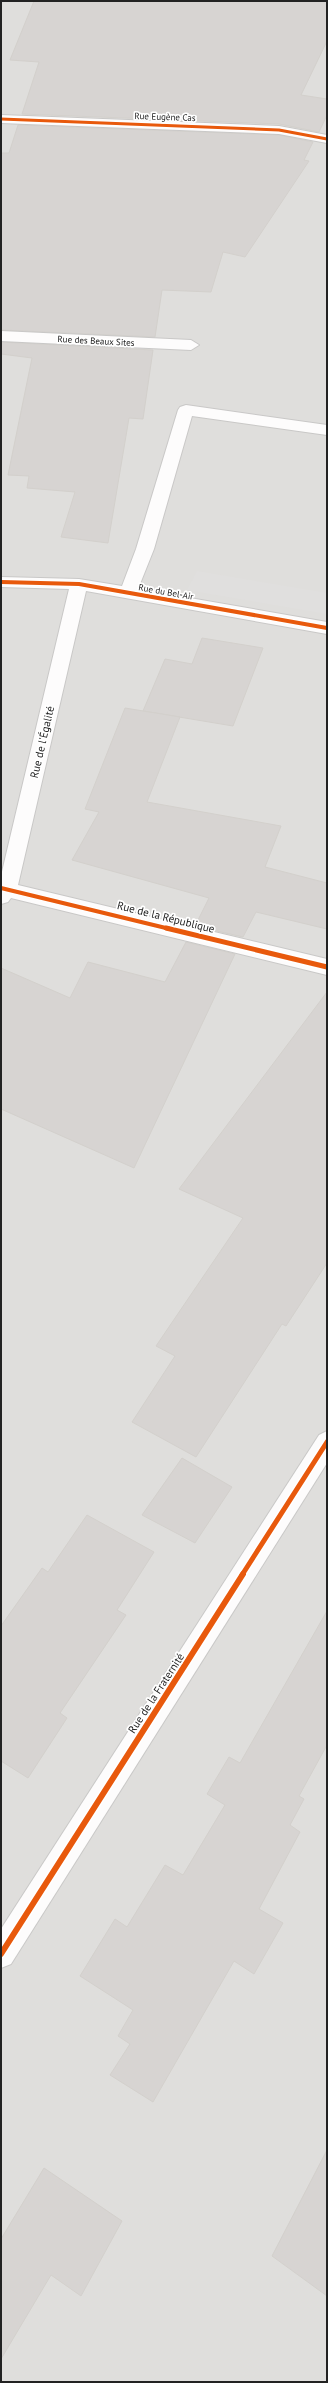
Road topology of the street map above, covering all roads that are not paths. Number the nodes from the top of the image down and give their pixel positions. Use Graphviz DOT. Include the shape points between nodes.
graph roads {
  1 [pos="1,119"];
  2 [pos="327,139"];
  3 [pos="1,336"];
  4 [pos="191,345"];
  5 [pos="327,430"];
  6 [pos="1,582"];
  7 [pos="79,584"];
  8 [pos="128,593"];
  9 [pos="327,628"];
  10 [pos="3,891"];
  11 [pos="327,967"];
  12 [pos="327,1442"];
  13 [pos="1,1954"];
  1 -- 2 [label="street, Rue Eugène Cas" via="279,130"];
  3 -- 4 [label="street, Rue des Beaux Sites"];
  5 -- 8 [label="street" via="186,410 145,549"];
  6 -- 7 [label="street, Rue du Bel-Air"];
  7 -- 8 [label="street, Rue du Bel-Air"];
  7 -- 10 [label="street, Rue de l'Égalité"];
  8 -- 9 [label="street, Rue du Bel-Air"];
  10 -- 11 [label="street, Rue de la République"];
  12 -- 13 [label="street, Rue de la Fraternité"];
}
